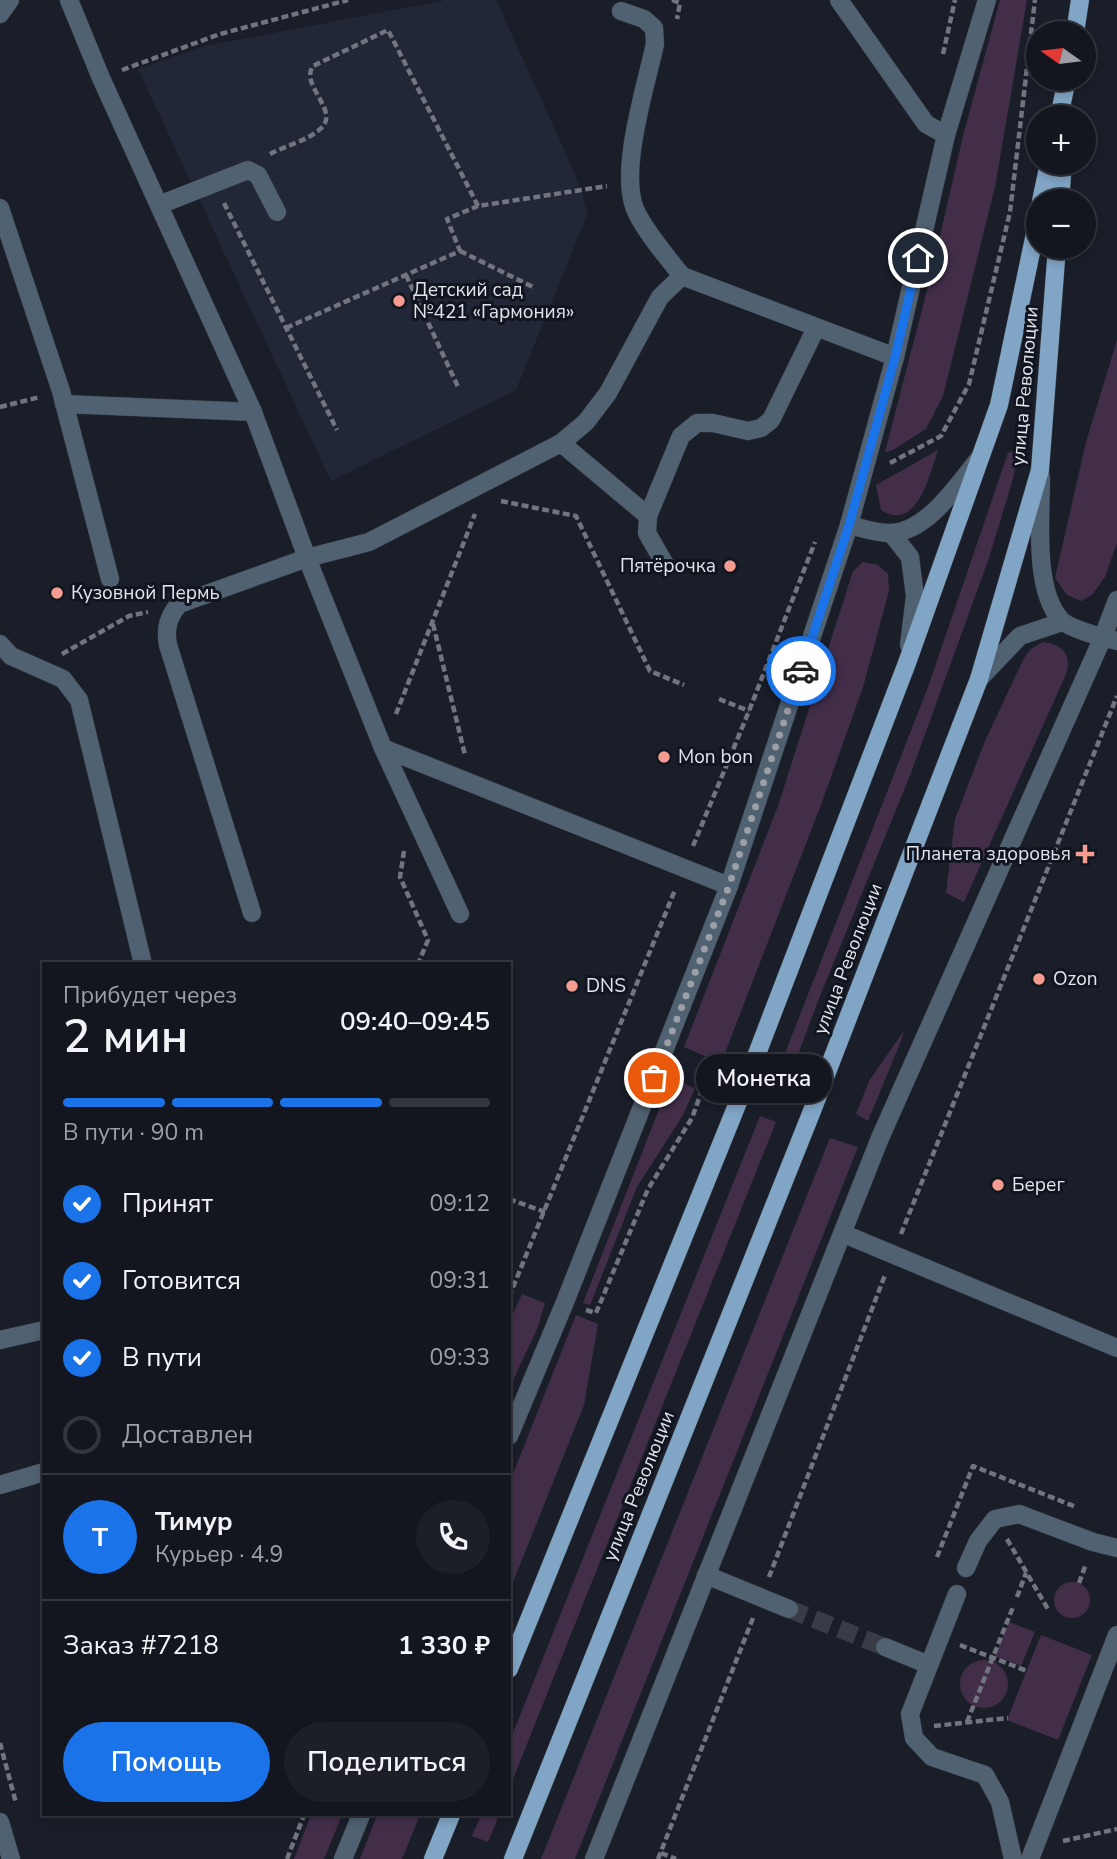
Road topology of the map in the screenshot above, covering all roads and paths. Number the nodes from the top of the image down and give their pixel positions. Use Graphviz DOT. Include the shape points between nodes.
graph roads {
  1 [pos="10,0"];
  2 [pos="69,0"];
  3 [pos="348,0"];
  4 [pos="672,0"];
  5 [pos="839,0"];
  6 [pos="987,0"];
  7 [pos="1035,0"];
  8 [pos="1080,0"];
  9 [pos="621,11"];
  10 [pos="0,14"];
  11 [pos="1077,21"];
  12 [pos="674,30"];
  13 [pos="101,78"];
  14 [pos="946,135"];
  15 [pos="248,170"];
  16 [pos="214,183"];
  17 [pos="630,183"];
  18 [pos="159,205"];
  19 [pos="478,206"];
  20 [pos="0,208"];
  21 [pos="277,212"];
  22 [pos="460,251"];
  23 [pos="1030,259"];
  24 [pos="1056,259"];
  25 [pos="406,275"];
  26 [pos="682,276"];
  27 [pos="535,288"];
  28 [pos="286,327"];
  29 [pos="816,328"];
  30 [pos="895,357"];
  31 [pos="459,389"];
  32 [pos="62,397"];
  33 [pos="0,407"];
  34 [pos="253,412"];
  35 [pos="337,430"];
  36 [pos="561,443"];
  37 [pos="983,452"];
  38 [pos="883,467"];
  39 [pos="1040,470"];
  40 [pos="474,496"];
  41 [pos="648,516"];
  42 [pos="849,525"];
  43 [pos="891,533"];
  44 [pos="307,558"];
  45 [pos="666,566"];
  46 [pos="110,579"];
  47 [pos="1117,600"];
  48 [pos="129,616"];
  49 [pos="1062,622"];
  50 [pos="1110,639"];
  51 [pos="0,644"];
  52 [pos="62,654"];
  53 [pos="907,663"];
  54 [pos="979,679"];
  55 [pos="684,685"];
  56 [pos="719,699"];
  57 [pos="749,711"];
  58 [pos="383,748"];
  59 [pos="729,886"];
  60 [pos="253,913"];
  61 [pos="460,915"];
  62 [pos="143,962"];
  63 [pos="709,1071"];
  64 [pos="511,1200"];
  65 [pos="545,1212"];
  66 [pos="844,1234"];
  67 [pos="596,1313"];
  68 [pos="42,1330"];
  69 [pos="0,1340"];
  70 [pos="1117,1348"];
  71 [pos="511,1424"];
  72 [pos="42,1473"];
  73 [pos="0,1485"];
  74 [pos="995,1519"];
  75 [pos="1117,1548"];
  76 [pos="966,1568"];
  77 [pos="1026,1573"];
  78 [pos="706,1575"];
  79 [pos="957,1594"];
  80 [pos="1017,1597"];
  81 [pos="1013,1607"];
  82 [pos="789,1609"];
  83 [pos="1049,1611"];
  84 [pos="1117,1635"];
  85 [pos="940,1637"];
  86 [pos="885,1647"];
  87 [pos="992,1658"];
  88 [pos="511,1664"];
  89 [pos="929,1665"];
  90 [pos="1027,1671"];
  91 [pos="1008,1718"];
  92 [pos="967,1722"];
  93 [pos="912,1728"];
  94 [pos="0,1743"];
  95 [pos="16,1805"];
  96 [pos="304,1816"];
  97 [pos="360,1816"];
  98 [pos="451,1816"];
  99 [pos="0,1822"];
  100 [pos="5,1849"];
  101 [pos="661,1853"];
  102 [pos="287,1859"];
  103 [pos="343,1859"];
  104 [pos="433,1859"];
  105 [pos="513,1859"];
  106 [pos="594,1859"];
  107 [pos="676,1859"];
  108 [pos="1013,1859"];
  109 [pos="1030,1859"];
  1 -- 10 [label="street"];
  2 -- 13 [label="street"];
  3 -- 13 [label="path" via="220,34"];
  4 -- 12 [label="path" via="680,3"];
  5 -- 14 [label="street" via="926,124"];
  6 -- 14 [label="street"];
  7 -- 38 [label="path" via="1010,212 970,384 941,436"];
  8 -- 11 [label="main road"];
  9 -- 17 [label="street" via="644,19 654,29 655,44 629,164"];
  13 -- 18 [label="street"];
  14 -- 30 [label="street"];
  15 -- 16 [label="street"];
  15 -- 19 [label="path" via="254,161 321,130 326,122 326,111 309,78 313,66 388,30"];
  15 -- 21 [label="street" via="258,175"];
  16 -- 18 [label="street"];
  16 -- 28 [label="path"];
  17 -- 19 [label="path"];
  17 -- 26 [label="street" via="636,212"];
  18 -- 34 [label="street"];
  19 -- 22 [label="path" via="447,219"];
  20 -- 32 [label="street"];
  22 -- 25 [label="path"];
  22 -- 27 [label="path"];
  23 -- 37 [label="main road, улица Революции" via="999,405"];
  24 -- 39 [label="main road, улица Революции"];
  25 -- 28 [label="path"];
  25 -- 31 [label="path"];
  26 -- 29 [label="street"];
  26 -- 36 [label="street" via="660,297 608,393 586,422"];
  28 -- 35 [label="path"];
  29 -- 30 [label="street"];
  29 -- 41 [label="street" via="771,421 748,431 697,423 681,436"];
  30 -- 42 [label="street"];
  32 -- 33 [label="path"];
  32 -- 34 [label="street"];
  32 -- 46 [label="street"];
  34 -- 44 [label="street"];
  36 -- 40 [label="street"];
  36 -- 41 [label="street"];
  37 -- 43 [label="street" via="948,499 913,528"];
  37 -- 53 [label="main road, улица Революции"];
  39 -- 49 [label="street" via="1042,565 1048,600"];
  39 -- 54 [label="main road, улица Революции"];
  40 -- 44 [label="street" via="369,542"];
  40 -- 55 [label="path" via="576,516 650,671"];
  40 -- 58 [label="path"];
  41 -- 45 [label="street" via="648,533"];
  42 -- 43 [label="street"];
  42 -- 59 [label="street"];
  43 -- 53 [label="street" via="909,556 915,596"];
  44 -- 58 [label="street"];
  44 -- 60 [label="street" via="179,604 170,615 166,634"];
  47 -- 50 [label="street"];
  48 -- 52 [label="path"];
  49 -- 50 [label="street"];
  49 -- 54 [label="street" via="1020,636"];
  50 -- 66 [label="street" via="880,1138"];
  51 -- 62 [label="street" via="11,656 64,679 79,700"];
  53 -- 88 [label="main road, улица Революции" via="745,1085"];
  54 -- 105 [label="main road, улица Революции"];
  56 -- 57 [label="path"];
  58 -- 59 [label="street"];
  58 -- 61 [label="street"];
  59 -- 71 [label="street" via="565,1302"];
  63 -- 67 [label="path" via="692,1118 648,1189"];
  64 -- 65 [label="path"];
  66 -- 70 [label="street"];
  66 -- 78 [label="street"];
  68 -- 69 [label="street"];
  72 -- 73 [label="street"];
  74 -- 75 [label="street" via="1019,1514"];
  74 -- 76 [label="street"];
  74 -- 77 [label="path"];
  77 -- 80 [label="path"];
  77 -- 83 [label="path"];
  78 -- 82 [label="street"];
  78 -- 106 [label="street"];
  79 -- 85 [label="street"];
  81 -- 87 [label="path"];
  84 -- 109 [label="street"];
  85 -- 87 [label="path"];
  85 -- 89 [label="street"];
  86 -- 89 [label="street"];
  87 -- 90 [label="path"];
  87 -- 92 [label="path"];
  89 -- 93 [label="street" via="910,1714"];
  91 -- 92 [label="path"];
  92 -- 93 [label="path"];
  93 -- 108 [label="street" via="914,1738 932,1756 985,1775 1000,1802"];
  94 -- 95 [label="path"];
  96 -- 102 [label="path"];
  97 -- 103 [label="street"];
  98 -- 104 [label="main road"];
  99 -- 100 [label="street"];
  101 -- 107 [label="path"];
}
